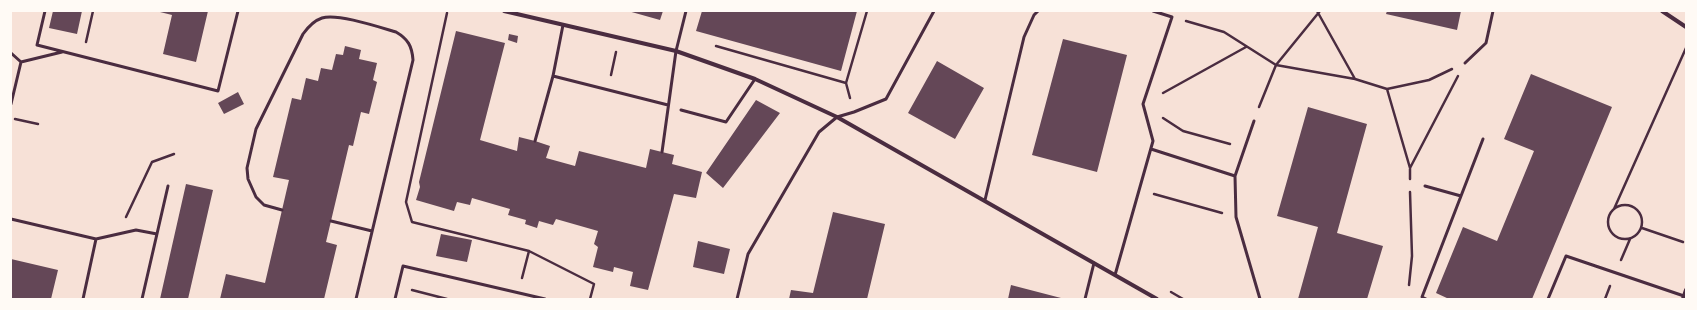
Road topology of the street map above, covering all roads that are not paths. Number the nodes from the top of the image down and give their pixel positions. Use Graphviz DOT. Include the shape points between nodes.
graph roads {
  1 [pos="45,11"];
  2 [pos="238,11"];
  3 [pos="504,11"];
  4 [pos="686,11"];
  5 [pos="934,11"];
  6 [pos="1038,11"];
  7 [pos="1153,11"];
  8 [pos="1493,11"];
  9 [pos="1662,11"];
  10 [pos="563,25"];
  11 [pos="1686,27"];
  12 [pos="676,51"];
  13 [pos="63,52"];
  14 [pos="11,53"];
  15 [pos="21,62"];
  16 [pos="1465,63"];
  17 [pos="553,76"];
  18 [pos="755,79"];
  19 [pos="11,104"];
  20 [pos="668,106"];
  21 [pos="681,110"];
  22 [pos="837,117"];
  23 [pos="1254,121"];
  24 [pos="1482,139"];
  25 [pos="535,141"];
  26 [pos="1151,149"];
  27 [pos="662,152"];
  28 [pos="1235,176"];
  29 [pos="168,186"];
  30 [pos="1425,186"];
  31 [pos="1460,196"];
  32 [pos="984,200"];
  33 [pos="282,210"];
  34 [pos="11,219"];
  35 [pos="331,221"];
  36 [pos="372,231"];
  37 [pos="157,234"];
  38 [pos="96,239"];
  39 [pos="1094,263"];
  40 [pos="1115,275"];
  41 [pos="1686,290"];
  42 [pos="1683,297"];
  43 [pos="83,299"];
  44 [pos="142,299"];
  45 [pos="356,299"];
  46 [pos="394,299"];
  47 [pos="545,299"];
  48 [pos="737,299"];
  49 [pos="1085,299"];
  50 [pos="1157,299"];
  51 [pos="1260,299"];
  52 [pos="1426,299"];
  53 [pos="1548,299"];
  1 -- 13 [label="lane" via="37,45"];
  2 -- 13 [label="lane" via="218,91"];
  3 -- 10 [label="street"];
  4 -- 12 [label="lane"];
  5 -- 22 [label="lane" via="886,99"];
  6 -- 32 [label="lane" via="1024,37"];
  7 -- 26 [label="lane" via="1172,16 1143,104 1153,141"];
  8 -- 16 [label="lane" via="1486,43"];
  9 -- 11 [label="street"];
  10 -- 12 [label="street"];
  10 -- 17 [label="lane"];
  12 -- 18 [label="street"];
  12 -- 20 [label="lane"];
  13 -- 15 [label="lane"];
  14 -- 15 [label="lane"];
  15 -- 19 [label="lane"];
  17 -- 20 [label="lane"];
  17 -- 25 [label="lane"];
  18 -- 21 [label="lane" via="726,122"];
  18 -- 22 [label="street"];
  20 -- 27 [label="lane"];
  22 -- 32 [label="street"];
  22 -- 48 [label="lane" via="818,132 748,254"];
  23 -- 28 [label="lane"];
  24 -- 31 [label="lane"];
  26 -- 28 [label="lane"];
  26 -- 40 [label="lane"];
  28 -- 51 [label="lane" via="1236,218"];
  29 -- 37 [label="lane"];
  30 -- 31 [label="lane"];
  31 -- 52 [label="lane" via="1422,297"];
  32 -- 39 [label="street"];
  33 -- 36 [label="lane" via="264,205 256,197 248,179 246,168 256,129 303,34 309,26 323,18 335,17 396,32 404,36 412,50 413,60"];
  34 -- 38 [label="lane"];
  35 -- 36 [label="lane"];
  36 -- 45 [label="lane"];
  37 -- 38 [label="lane" via="136,230"];
  37 -- 44 [label="lane"];
  38 -- 43 [label="lane"];
  39 -- 40 [label="street"];
  39 -- 49 [label="lane"];
  40 -- 50 [label="street"];
  41 -- 42 [label="street"];
  42 -- 53 [label="lane" via="1566,256"];
  46 -- 47 [label="lane" via="403,266"];
}
